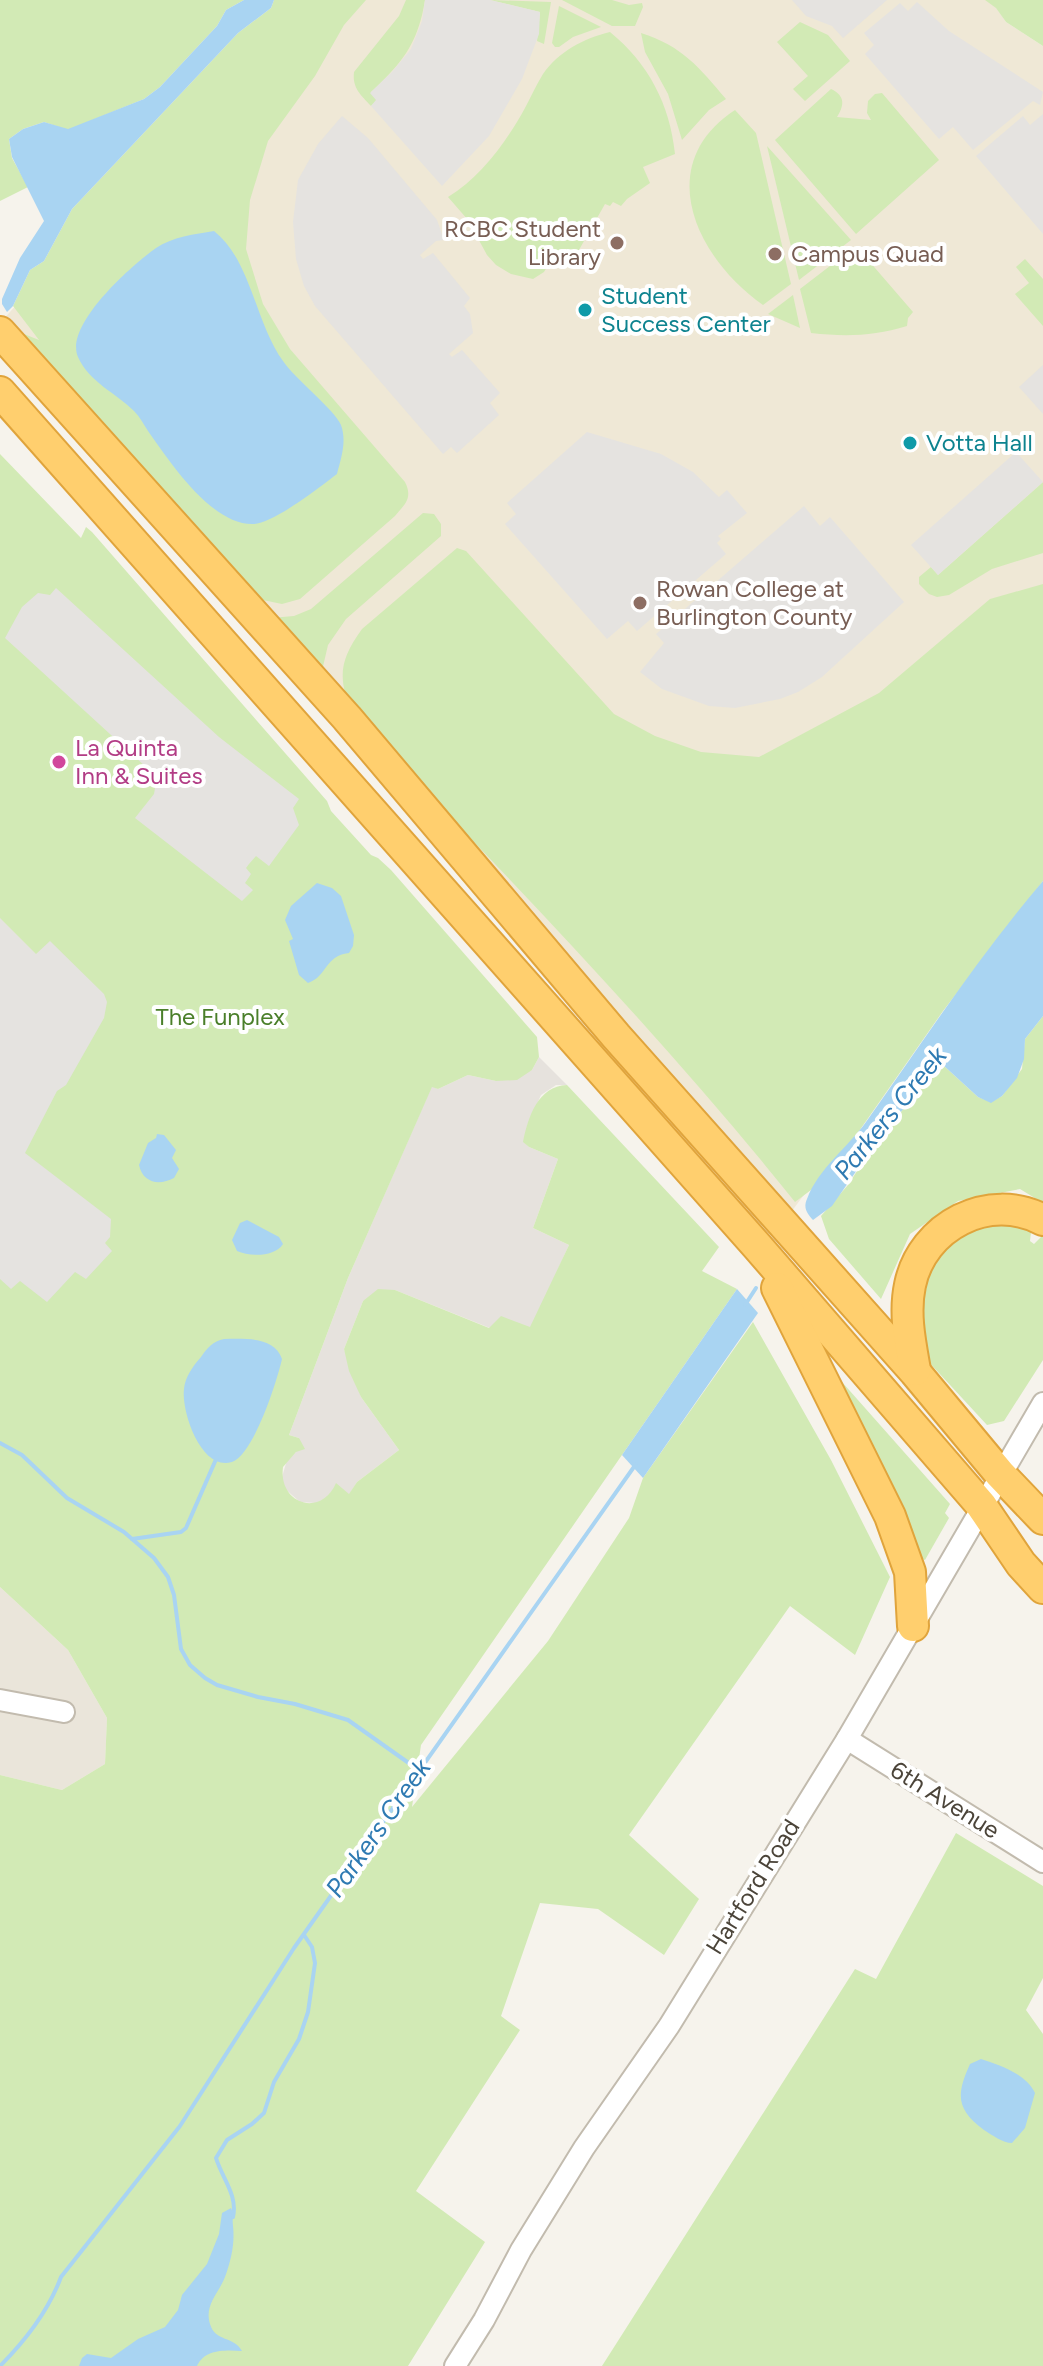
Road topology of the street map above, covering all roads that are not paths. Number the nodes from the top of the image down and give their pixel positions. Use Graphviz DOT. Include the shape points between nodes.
graph roads {
  1 [pos="0,332"];
  2 [pos="0,392"];
  3 [pos="1043,1220"];
  4 [pos="757,1246"];
  5 [pos="915,1372"];
  6 [pos="1043,1403"];
  7 [pos="1000,1474"];
  8 [pos="981,1505"];
  9 [pos="1043,1519"];
  10 [pos="1043,1588"];
  11 [pos="913,1626"];
  12 [pos="0,1700"];
  13 [pos="64,1712"];
  14 [pos="847,1739"];
  15 [pos="1043,1862"];
  16 [pos="455,2366"];
  1 -- 5 [label="highway" via="336,707 616,1036"];
  2 -- 4 [label="highway"];
  3 -- 5 [label="highway" via="1015,1211 966,1215 928,1244 909,1286 908,1333"];
  4 -- 8 [label="highway"];
  4 -- 11 [label="highway" via="890,1516 910,1572"];
  5 -- 7 [label="highway"];
  6 -- 7 [label="street, Hartford Road"];
  7 -- 8 [label="street, Hartford Road"];
  7 -- 9 [label="highway"];
  8 -- 10 [label="highway"];
  8 -- 11 [label="street, Hartford Road"];
  11 -- 14 [label="street, Hartford Road"];
  12 -- 13 [label="street"];
  14 -- 15 [label="street, 6th Avenue"];
  14 -- 16 [label="street, Hartford Road" via="669,2026 584,2148"];
}
